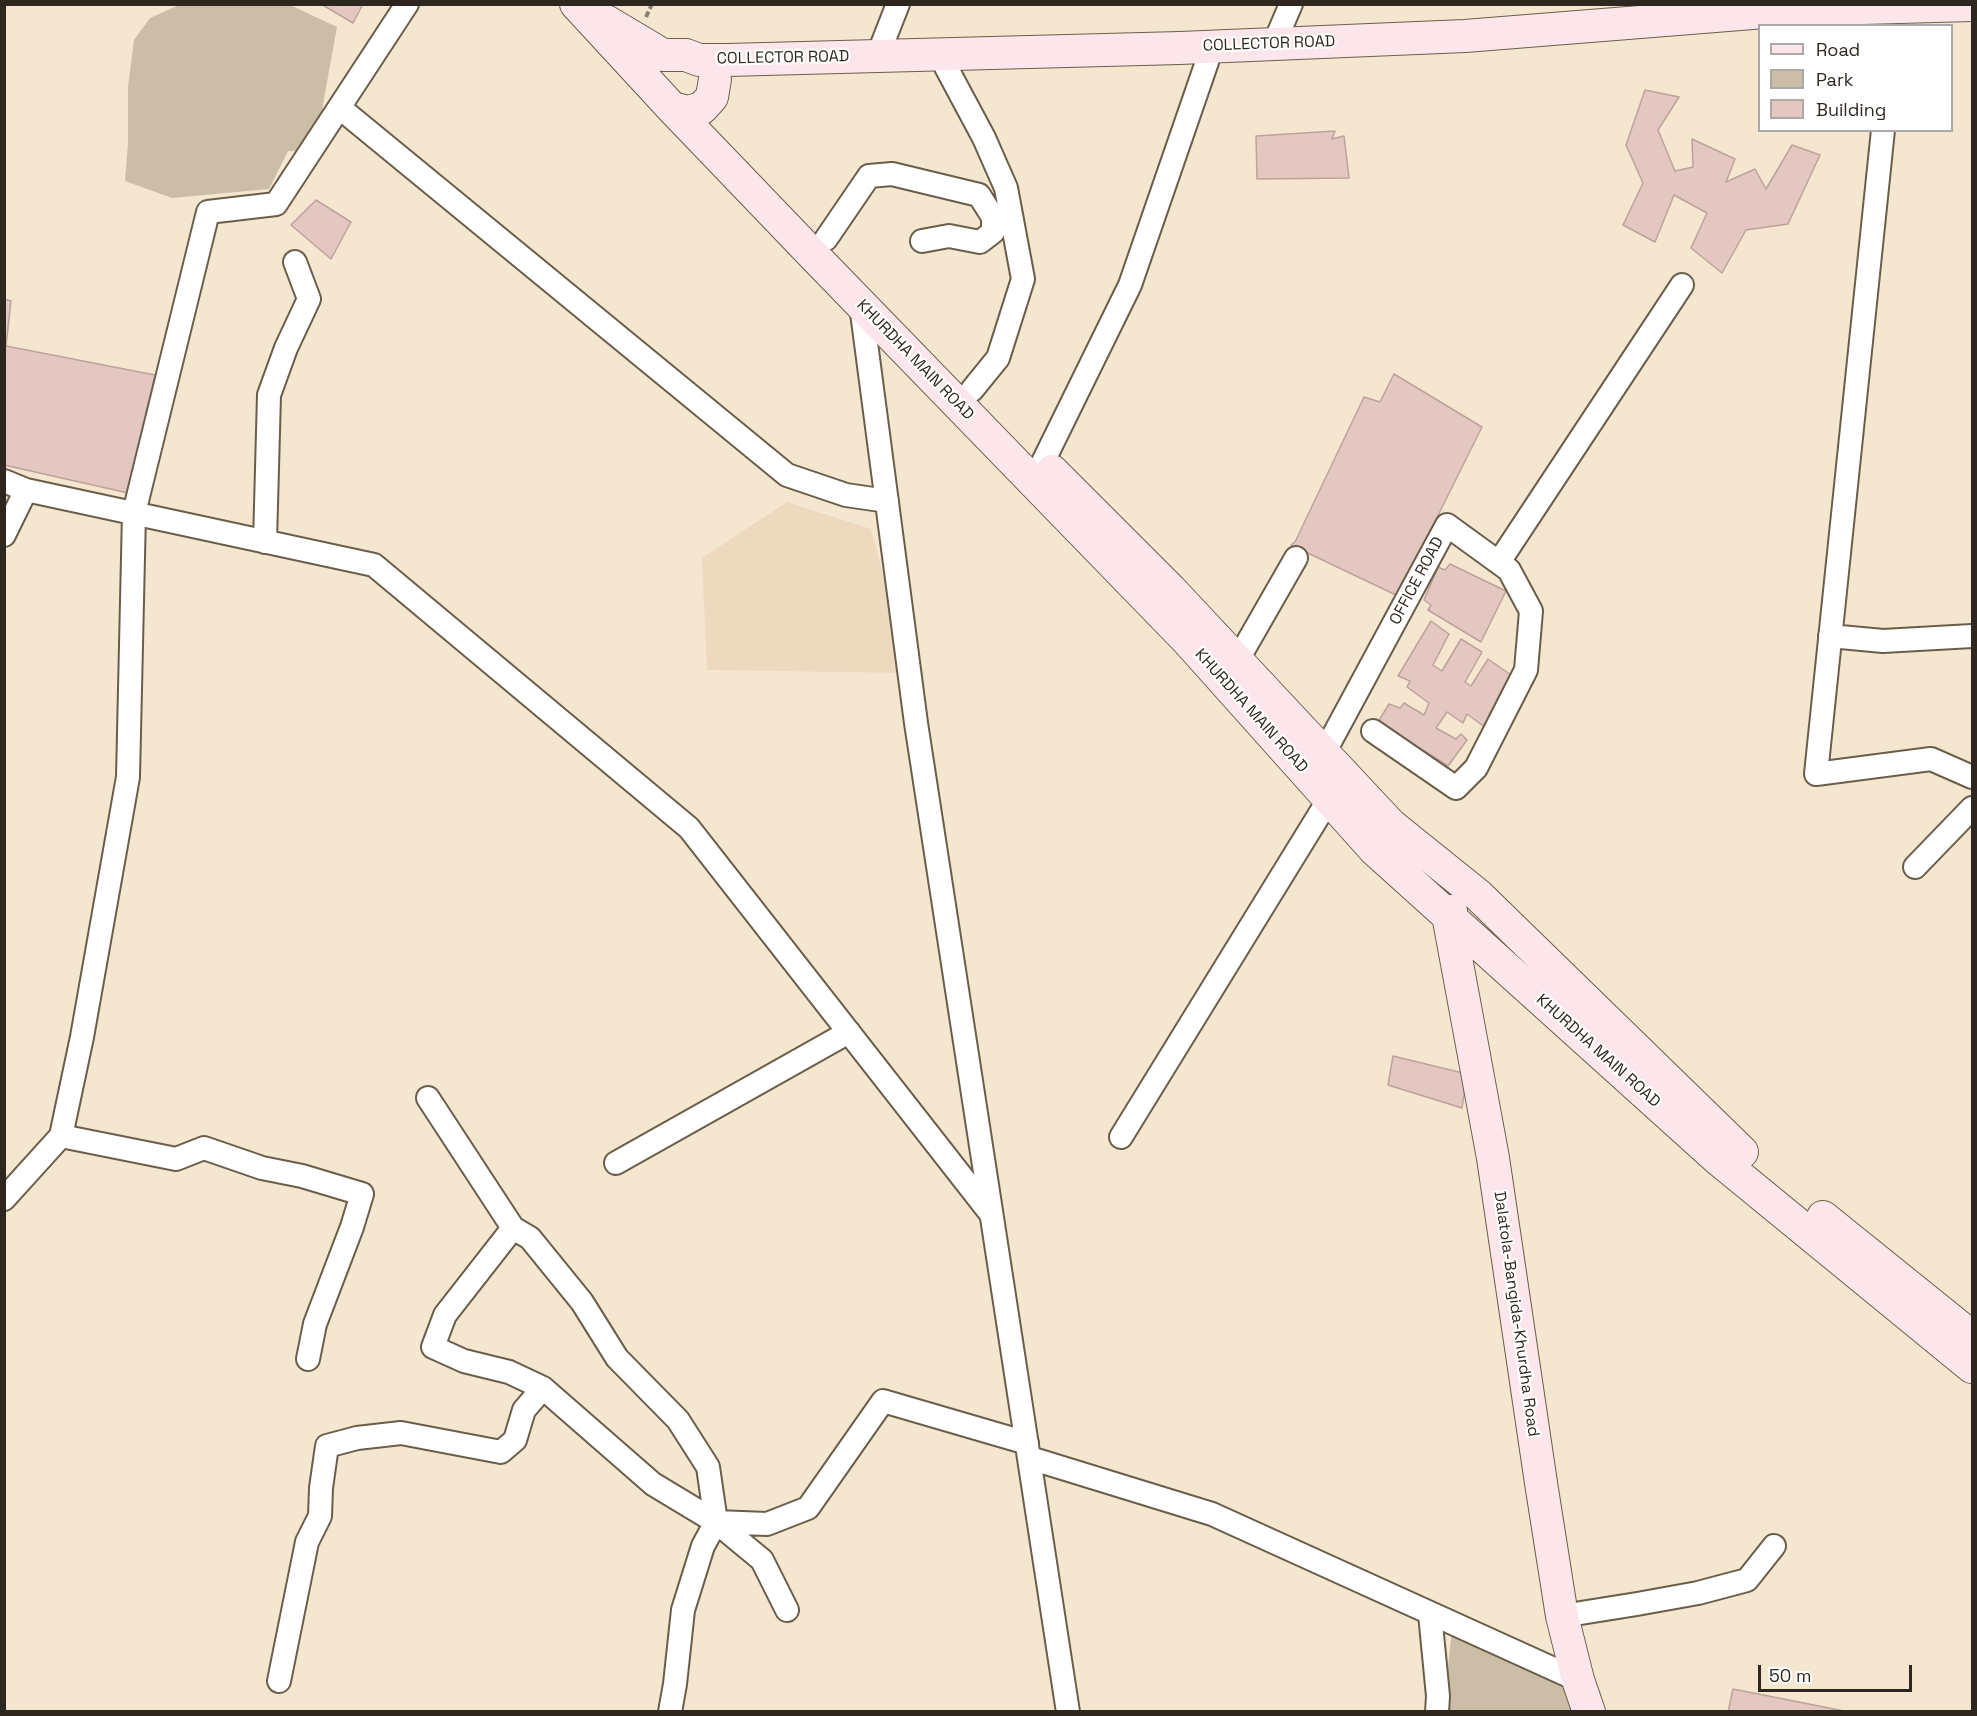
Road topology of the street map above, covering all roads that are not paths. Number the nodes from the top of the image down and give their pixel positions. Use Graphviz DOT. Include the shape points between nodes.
graph roads {
  1 [pos="407,4"];
  2 [pos="578,4"];
  3 [pos="898,4"];
  4 [pos="1291,4"];
  5 [pos="1972,5"];
  6 [pos="1616,14"];
  7 [pos="1895,16"];
  8 [pos="1953,27"];
  9 [pos="1972,27"];
  10 [pos="1758,35"];
  11 [pos="1275,44"];
  12 [pos="1343,49"];
  13 [pos="878,55"];
  14 [pos="663,56"];
  15 [pos="1207,62"];
  16 [pos="946,67"];
  17 [pos="707,69"];
  18 [pos="675,101"];
  19 [pos="340,108"];
  20 [pos="1883,132"];
  21 [pos="826,240"];
  22 [pos="922,241"];
  23 [pos="295,262"];
  24 [pos="1682,285"];
  25 [pos="861,305"];
  26 [pos="972,390"];
  27 [pos="1043,462"];
  28 [pos="4,481"];
  29 [pos="26,490"];
  30 [pos="887,501"];
  31 [pos="134,513"];
  32 [pos="4,535"];
  33 [pos="265,542"];
  34 [pos="1296,558"];
  35 [pos="1499,562"];
  36 [pos="1830,636"];
  37 [pos="1972,636"];
  38 [pos="1237,661"];
  39 [pos="1373,731"];
  40 [pos="1323,753"];
  41 [pos="1972,777"];
  42 [pos="1329,798"];
  43 [pos="1972,808"];
  44 [pos="1915,867"];
  45 [pos="1469,887"];
  46 [pos="1448,915"];
  47 [pos="849,1032"];
  48 [pos="428,1098"];
  49 [pos="61,1136"];
  50 [pos="1121,1137"];
  51 [pos="616,1163"];
  52 [pos="4,1199"];
  53 [pos="992,1215"];
  54 [pos="513,1228"];
  55 [pos="1972,1337"];
  56 [pos="308,1359"];
  57 [pos="1972,1367"];
  58 [pos="543,1388"];
  59 [pos="1028,1451"];
  60 [pos="716,1522"];
  61 [pos="1774,1546"];
  62 [pos="787,1610"];
  63 [pos="1430,1614"];
  64 [pos="1562,1616"];
  65 [pos="1578,1680"];
  66 [pos="279,1681"];
  67 [pos="670,1712"];
  68 [pos="1068,1712"];
  69 [pos="1437,1712"];
  70 [pos="1589,1712"];
  1 -- 19 [label="street"];
  2 -- 14 [label="main road, COLLECTOR ROAD"];
  2 -- 18 [label="main road, KHURDHA MAIN ROAD"];
  3 -- 13 [label="street"];
  4 -- 11 [label="street"];
  5 -- 7 [label="main road, COLLECTOR ROAD"];
  6 -- 7 [label="main road, COLLECTOR ROAD" via="1790,10"];
  6 -- 12 [label="main road, COLLECTOR ROAD"];
  8 -- 9 [label="main road"];
  10 -- 12 [label="main road, COLLECTOR ROAD"];
  11 -- 12 [label="main road, COLLECTOR ROAD"];
  11 -- 13 [label="main road, COLLECTOR ROAD"];
  12 -- 15 [label="main road, COLLECTOR ROAD"];
  13 -- 17 [label="main road, COLLECTOR ROAD"];
  14 -- 17 [label="main road, COLLECTOR ROAD" via="686,55"];
  14 -- 18 [label="main road" via="654,69"];
  15 -- 16 [label="main road, COLLECTOR ROAD"];
  15 -- 27 [label="street" via="1130,285"];
  16 -- 17 [label="main road, COLLECTOR ROAD"];
  16 -- 26 [label="street" via="984,138 1005,188 1023,279 998,358"];
  17 -- 18 [label="main road" via="712,97"];
  18 -- 21 [label="main road, KHURDHA MAIN ROAD"];
  18 -- 25 [label="main road, KHURDHA MAIN ROAD"];
  19 -- 30 [label="street" via="787,475 846,495"];
  19 -- 31 [label="street" via="276,204 208,212"];
  20 -- 36 [label="street"];
  21 -- 22 [label="street" via="869,176 892,174 979,195 993,217 993,232 980,242 949,236"];
  21 -- 26 [label="main road, KHURDHA MAIN ROAD"];
  23 -- 33 [label="street" via="309,299 269,395"];
  24 -- 35 [label="street"];
  25 -- 30 [label="street"];
  25 -- 42 [label="main road, KHURDHA MAIN ROAD" via="1188,641"];
  26 -- 27 [label="main road, KHURDHA MAIN ROAD"];
  27 -- 38 [label="main road, KHURDHA MAIN ROAD"];
  28 -- 29 [label="street"];
  29 -- 31 [label="street"];
  29 -- 32 [label="street"];
  30 -- 53 [label="street" via="916,723"];
  31 -- 33 [label="street"];
  31 -- 49 [label="street" via="128,777"];
  33 -- 47 [label="street" via="374,566 688,828"];
  34 -- 38 [label="street"];
  35 -- 39 [label="street, OFFICE ROAD" via="1509,570 1531,610 1526,670 1476,768 1456,788"];
  35 -- 40 [label="street, OFFICE ROAD" via="1447,525"];
  36 -- 37 [label="street" via="1883,641"];
  36 -- 41 [label="street" via="1816,774 1931,759"];
  38 -- 40 [label="main road, KHURDHA MAIN ROAD"];
  40 -- 45 [label="main road, KHURDHA MAIN ROAD" via="1391,825"];
  42 -- 46 [label="main road, KHURDHA MAIN ROAD" via="1374,849"];
  42 -- 50 [label="street"];
  43 -- 44 [label="street"];
  45 -- 46 [label="main road"];
  45 -- 55 [label="main road, KHURDHA MAIN ROAD" via="1732,1144"];
  46 -- 57 [label="main road, KHURDHA MAIN ROAD" via="1718,1160"];
  46 -- 64 [label="main road, Dalatola-Bangida-Khurdha Road" via="1493,1158"];
  47 -- 51 [label="street"];
  47 -- 53 [label="street"];
  48 -- 54 [label="street"];
  49 -- 52 [label="street"];
  49 -- 56 [label="street" via="176,1159 204,1148 362,1194 315,1324"];
  53 -- 59 [label="street"];
  54 -- 58 [label="street" via="445,1315 433,1347 464,1361 509,1372"];
  54 -- 60 [label="street" via="530,1238 582,1302 617,1358 678,1420 708,1467"];
  58 -- 60 [label="street" via="653,1484"];
  58 -- 66 [label="street" via="524,1410 515,1440 501,1452 401,1433 327,1446 320,1516 307,1542"];
  59 -- 60 [label="street" via="883,1401 808,1508 767,1524"];
  59 -- 63 [label="street" via="1212,1514"];
  59 -- 68 [label="street"];
  60 -- 62 [label="street" via="762,1560"];
  60 -- 67 [label="street" via="703,1546 683,1610"];
  61 -- 64 [label="street" via="1747,1580 1677,1597"];
  63 -- 65 [label="street"];
  63 -- 69 [label="street"];
  64 -- 65 [label="main road, Dalatola-Bangida-Khurdha Road"];
  65 -- 70 [label="main road, Dalatola-Bangida-Khurdha Road"];
}
